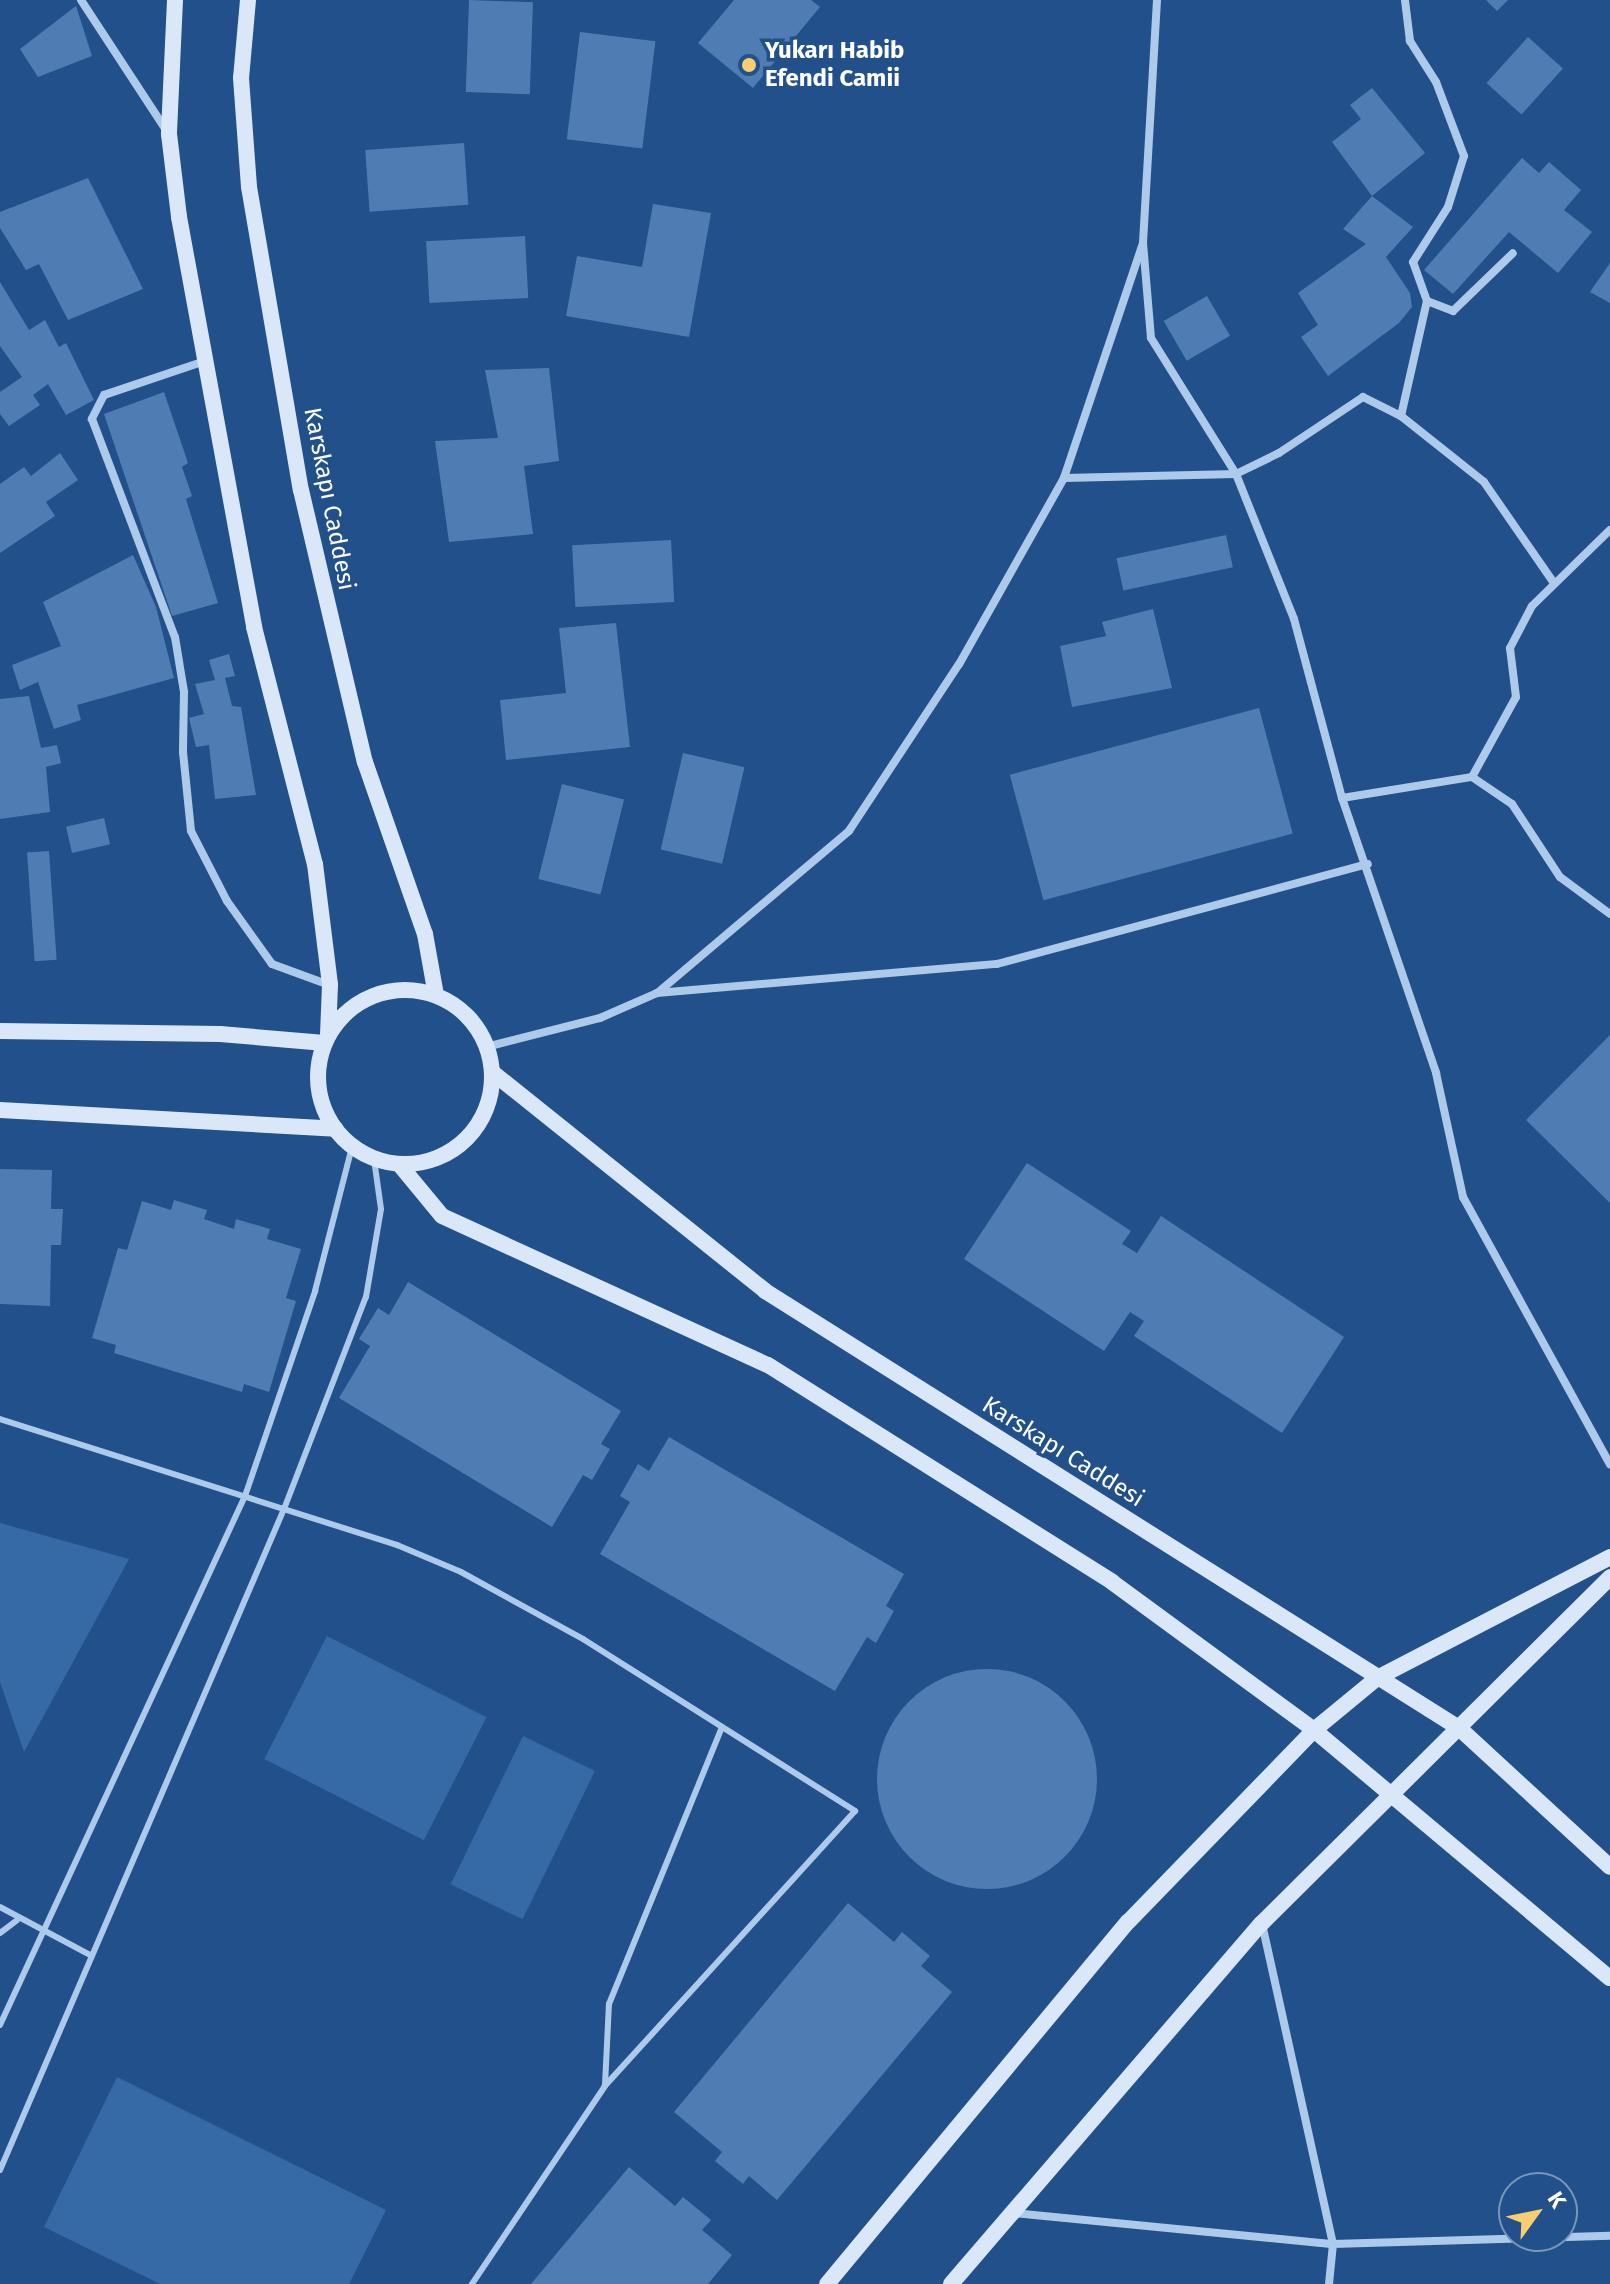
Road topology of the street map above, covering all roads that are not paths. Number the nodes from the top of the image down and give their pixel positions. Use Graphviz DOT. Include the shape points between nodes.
graph roads {
  1 [pos="81,0"];
  2 [pos="175,0"];
  3 [pos="248,0"];
  4 [pos="1157,0"];
  5 [pos="1405,0"];
  6 [pos="169,134"];
  7 [pos="1143,243"];
  8 [pos="1513,253"];
  9 [pos="1427,301"];
  10 [pos="202,362"];
  11 [pos="1401,416"];
  12 [pos="1236,474"];
  13 [pos="1064,478"];
  14 [pos="1610,530"];
  15 [pos="1554,583"];
  16 [pos="1472,777"];
  17 [pos="1342,798"];
  18 [pos="1368,864"];
  19 [pos="1610,914"];
  20 [pos="330,985"];
  21 [pos="657,993"];
  22 [pos="436,995"];
  23 [pos="0,1031"];
  24 [pos="327,1038"];
  25 [pos="486,1047"];
  26 [pos="492,1072"];
  27 [pos="0,1110"];
  28 [pos="335,1129"];
  29 [pos="352,1147"];
  30 [pos="374,1159"];
  31 [pos="399,1164"];
  32 [pos="0,1419"];
  33 [pos="1610,1464"];
  34 [pos="245,1496"];
  35 [pos="284,1509"];
  36 [pos="1610,1557"];
  37 [pos="1610,1577"];
  38 [pos="1377,1678"];
  39 [pos="722,1727"];
  40 [pos="1459,1728"];
  41 [pos="1314,1730"];
  42 [pos="1391,1791"];
  43 [pos="1610,1867"];
  44 [pos="0,1907"];
  45 [pos="17,1920"];
  46 [pos="1262,1923"];
  47 [pos="0,1933"];
  48 [pos="43,1934"];
  49 [pos="92,1956"];
  50 [pos="1610,1978"];
  51 [pos="0,2025"];
  52 [pos="605,2086"];
  53 [pos="0,2170"];
  54 [pos="1009,2213"];
  55 [pos="1610,2236"];
  56 [pos="1333,2244"];
  57 [pos="472,2284"];
  58 [pos="827,2284"];
  59 [pos="951,2284"];
  60 [pos="1329,2284"];
  1 -- 6 [label="street"];
  2 -- 6 [label="main road"];
  3 -- 22 [label="main road, Karskapı Caddesi" via="241,78 249,187 301,490 365,762 425,934"];
  4 -- 7 [label="street"];
  5 -- 9 [label="street" via="1410,41 1436,82 1464,156 1448,207 1413,262"];
  6 -- 10 [label="main road"];
  7 -- 12 [label="street" via="1151,338"];
  7 -- 13 [label="street"];
  8 -- 9 [label="street" via="1453,311"];
  9 -- 11 [label="street"];
  10 -- 20 [label="main road" via="254,627 315,864"];
  10 -- 20 [label="street" via="104,395 92,419 115,493 175,637 184,692 183,752 191,831 227,901 272,964"];
  11 -- 12 [label="street" via="1363,397 1279,453"];
  11 -- 15 [label="street" via="1484,482"];
  12 -- 13 [label="street"];
  12 -- 17 [label="street" via="1294,619"];
  13 -- 21 [label="street" via="959,664 849,831"];
  14 -- 15 [label="street"];
  15 -- 16 [label="street" via="1532,606 1510,648 1516,697"];
  16 -- 17 [label="street"];
  16 -- 19 [label="street" via="1512,804 1560,877"];
  17 -- 18 [label="street"];
  18 -- 21 [label="street" via="997,964"];
  18 -- 33 [label="street" via="1436,1073 1463,1197"];
  20 -- 24 [label="main road"];
  21 -- 25 [label="street" via="600,1018"];
  22 -- 24 [label="main road" via="387,991 343,1015"];
  22 -- 25 [label="main road" via="458,1008"];
  23 -- 24 [label="main road"];
  24 -- 28 [label="main road" via="318,1083"];
  25 -- 26 [label="main road"];
  26 -- 31 [label="main road" via="481,1120 466,1140 447,1154"];
  26 -- 38 [label="main road, Karskapı Caddesi" via="765,1291"];
  27 -- 28 [label="main road"];
  28 -- 29 [label="main road"];
  29 -- 30 [label="main road"];
  29 -- 34 [label="lane" via="315,1291"];
  30 -- 31 [label="main road"];
  30 -- 35 [label="lane" via="381,1209 366,1297"];
  31 -- 41 [label="main road" via="442,1216 768,1365 1112,1582"];
  32 -- 34 [label="lane"];
  34 -- 35 [label="lane"];
  34 -- 48 [label="lane"];
  35 -- 39 [label="lane" via="461,1572 547,1617"];
  35 -- 49 [label="lane"];
  36 -- 38 [label="main road"];
  37 -- 40 [label="main road"];
  38 -- 40 [label="main road, Karskapı Caddesi"];
  38 -- 41 [label="main road"];
  39 -- 52 [label="lane" via="609,2004"];
  39 -- 52 [label="lane" via="855,1811"];
  40 -- 42 [label="main road"];
  40 -- 43 [label="main road, Karskapı Caddesi"];
  41 -- 42 [label="main road"];
  41 -- 58 [label="main road" via="1128,1922"];
  42 -- 46 [label="main road"];
  42 -- 50 [label="main road"];
  44 -- 45 [label="lane"];
  45 -- 47 [label="lane"];
  45 -- 48 [label="lane"];
  46 -- 54 [label="main road"];
  46 -- 56 [label="street"];
  48 -- 49 [label="lane"];
  48 -- 51 [label="lane"];
  49 -- 53 [label="lane"];
  52 -- 57 [label="lane"];
  54 -- 56 [label="street"];
  54 -- 59 [label="main road"];
  55 -- 56 [label="street"];
  56 -- 60 [label="street"];
}
